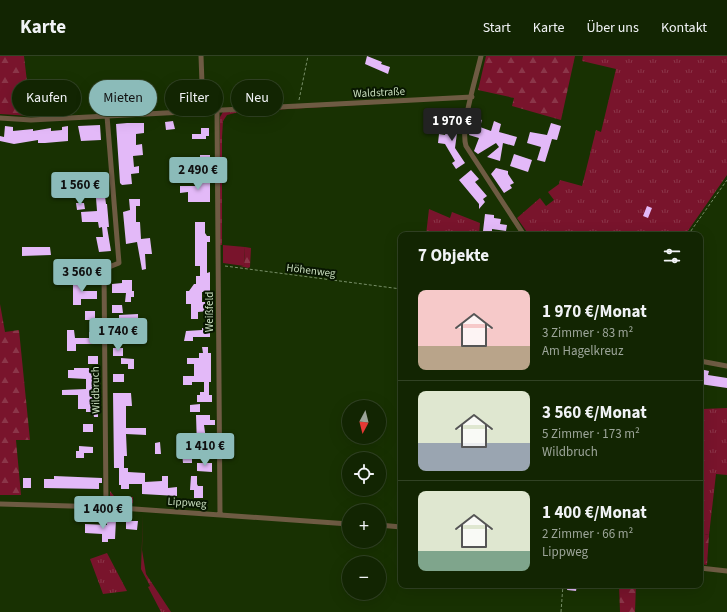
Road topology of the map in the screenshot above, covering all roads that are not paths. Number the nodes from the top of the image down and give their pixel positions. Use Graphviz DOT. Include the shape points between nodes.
graph roads {
  1 [pos="201,56"];
  2 [pos="481,56"];
  3 [pos="201,80"];
  4 [pos="472,97"];
  5 [pos="223,110"];
  6 [pos="107,116"];
  7 [pos="217,116"];
  8 [pos="0,118"];
  9 [pos="522,232"];
  10 [pos="703,362"];
  11 [pos="727,366"];
  12 [pos="0,504"];
  13 [pos="106,507"];
  14 [pos="220,515"];
  15 [pos="342,524"];
  16 [pos="386,526"];
  17 [pos="398,527"];
  18 [pos="703,568"];
  19 [pos="727,571"];
  1 -- 3 [label="street"];
  2 -- 4 [label="street"];
  4 -- 5 [label="street, Waldstraße"];
  4 -- 9 [label="street" via="464,134 466,146"];
  6 -- 8 [label="street, Waldstraße" via="31,120"];
  6 -- 13 [label="street, Wildbruch" via="119,263 104,269"];
  7 -- 14 [label="street, Weißfeld"];
  10 -- 11 [label="street"];
  12 -- 13 [label="street, Lippweg"];
  13 -- 14 [label="street, Lippweg"];
  14 -- 15 [label="street, Lippweg"];
  16 -- 17 [label="street"];
  18 -- 19 [label="street"];
}
